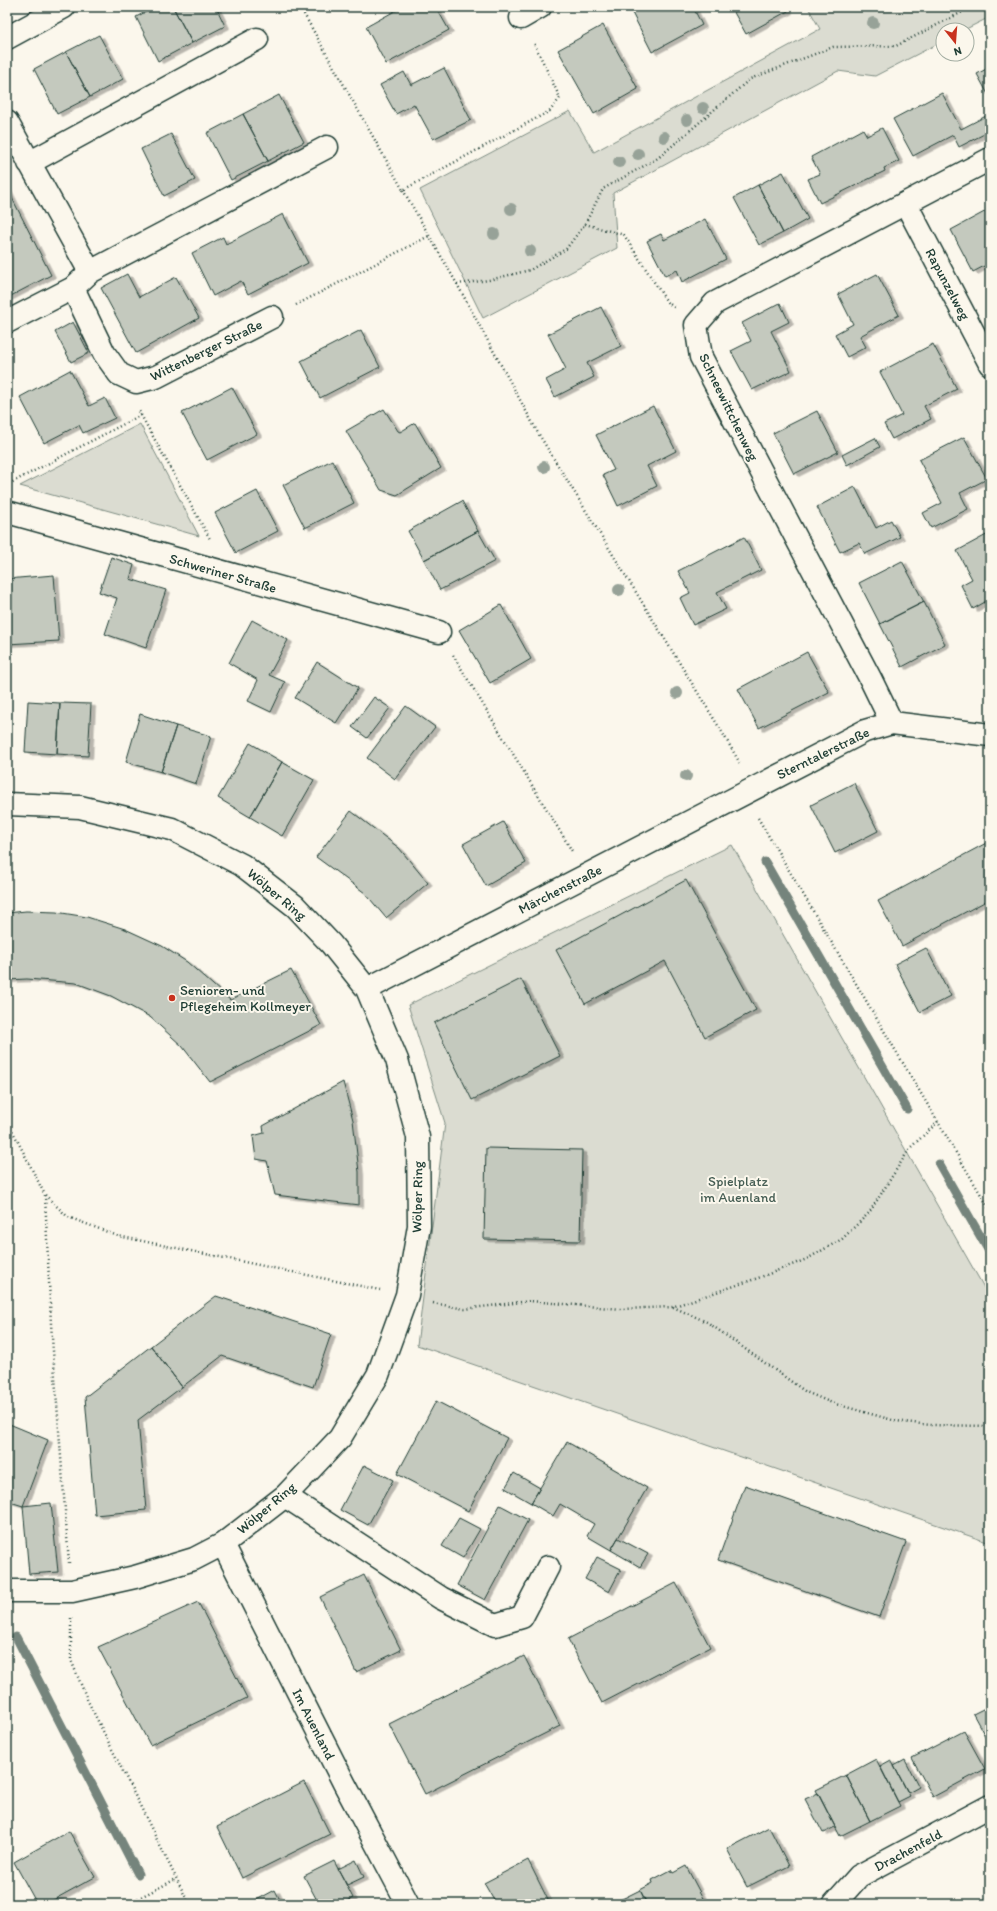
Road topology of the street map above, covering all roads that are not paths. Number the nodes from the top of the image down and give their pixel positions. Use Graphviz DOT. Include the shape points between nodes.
graph roads {
  1 [pos="64,7"];
  2 [pos="540,7"];
  3 [pos="521,18"];
  4 [pos="7,38"];
  5 [pos="257,39"];
  6 [pos="7,122"];
  7 [pos="327,147"];
  8 [pos="990,159"];
  9 [pos="29,162"];
  10 [pos="906,204"];
  11 [pos="90,272"];
  12 [pos="73,288"];
  13 [pos="272,317"];
  14 [pos="7,322"];
  15 [pos="990,364"];
  16 [pos="7,512"];
  17 [pos="439,632"];
  18 [pos="892,723"];
  19 [pos="990,735"];
  20 [pos="749,790"];
  21 [pos="7,804"];
  22 [pos="367,989"];
  23 [pos="285,1496"];
  24 [pos="223,1544"];
  25 [pos="548,1567"];
  26 [pos="7,1591"];
  27 [pos="990,1806"];
  28 [pos="408,1904"];
  29 [pos="834,1904"];
  1 -- 4 [label="street"];
  2 -- 3 [label="street"];
  5 -- 9 [label="street"];
  6 -- 9 [label="street"];
  7 -- 11 [label="street"];
  8 -- 10 [label="street"];
  9 -- 11 [label="street"];
  10 -- 15 [label="street, Rapunzelweg"];
  10 -- 18 [label="street, Schneewittchenweg" via="716,303 696,325 701,356"];
  11 -- 12 [label="street"];
  12 -- 13 [label="street, Wittenberger Straße" via="104,353 119,374 136,382 156,377"];
  12 -- 14 [label="street"];
  16 -- 17 [label="street, Schweriner Straße"];
  18 -- 19 [label="street, Sterntalerstraße"];
  18 -- 20 [label="street, Sterntalerstraße" via="865,730"];
  20 -- 22 [label="street, Märchenstraße"];
  21 -- 22 [label="street, Wölper Ring" via="80,807 172,829 242,865 295,906 331,944"];
  22 -- 23 [label="street, Wölper Ring" via="396,1060 418,1137 419,1226 407,1295 378,1375 340,1438"];
  23 -- 24 [label="street, Wölper Ring"];
  23 -- 25 [label="street" via="441,1598 495,1625 522,1617"];
  24 -- 26 [label="street, Wölper Ring" via="194,1559 135,1577 72,1591"];
  24 -- 28 [label="street, Im Auenland"];
  27 -- 29 [label="street, Drachenfeld" via="860,1876"];
}
